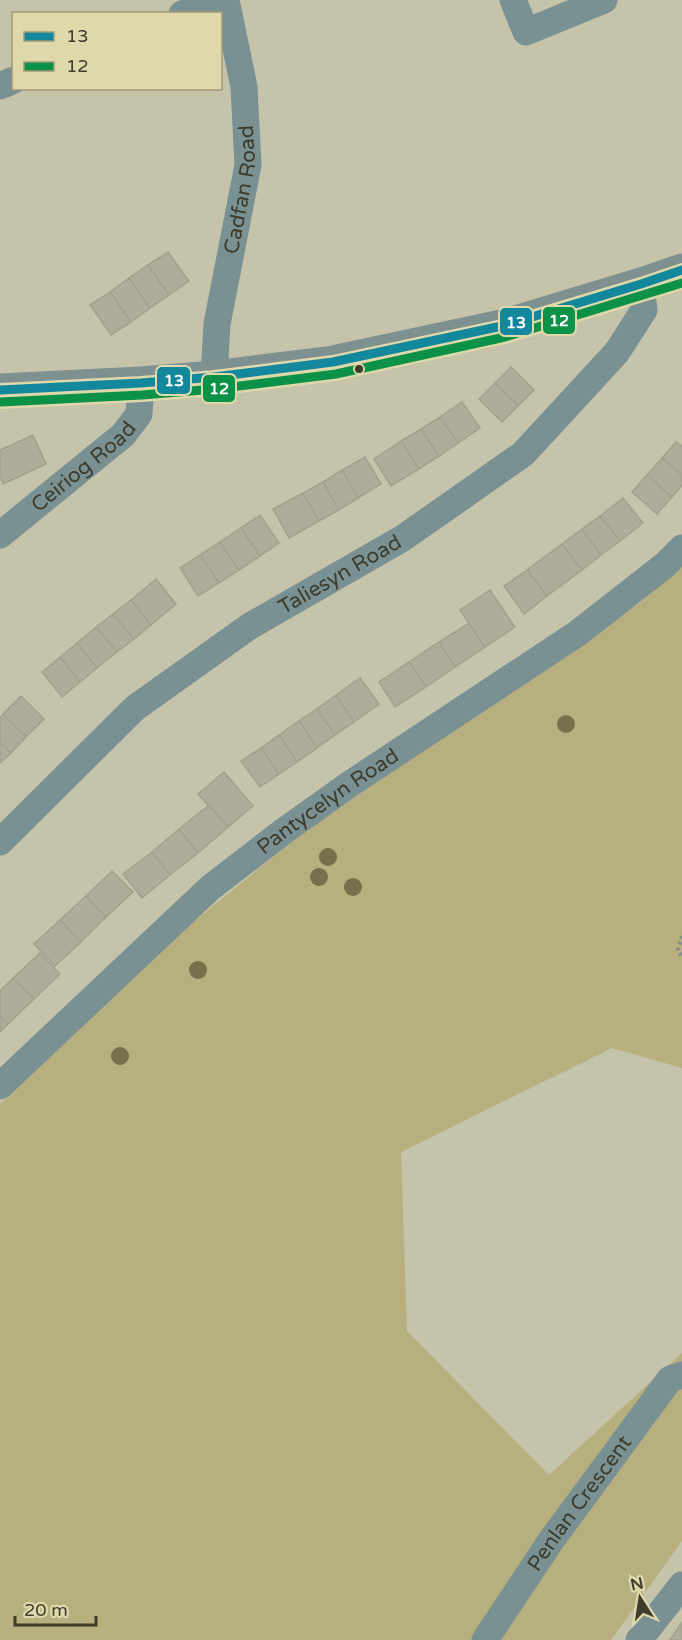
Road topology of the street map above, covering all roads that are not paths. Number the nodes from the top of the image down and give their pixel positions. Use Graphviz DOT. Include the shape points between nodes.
graph roads {
  1 [pos="216,0"];
  2 [pos="226,0"];
  3 [pos="513,0"];
  4 [pos="604,0"];
  5 [pos="187,12"];
  6 [pos="682,270"];
  7 [pos="641,284"];
  8 [pos="214,377"];
  9 [pos="141,383"];
  10 [pos="0,390"];
  11 [pos="0,535"];
  12 [pos="682,548"];
  13 [pos="0,842"];
  14 [pos="0,1086"];
  15 [pos="682,1375"];
  16 [pos="682,1585"];
  17 [pos="485,1640"];
  18 [pos="639,1640"];
  1 -- 5 [label="street"];
  2 -- 8 [label="street, Cadfan Road" via="244,87 248,165 218,324"];
  3 -- 4 [label="street" via="526,32"];
  6 -- 7 [label="street"];
  7 -- 8 [label="street" via="480,331 333,362"];
  7 -- 13 [label="street, Taliesyn Road" via="644,310 617,352 523,454 403,538 250,626 135,708"];
  8 -- 9 [label="street"];
  9 -- 10 [label="street"];
  9 -- 11 [label="street, Ceiriog Road" via="140,414 123,435"];
  12 -- 14 [label="street, Pantycelyn Road" via="578,633 350,784 210,888"];
  15 -- 17 [label="street, Penlan Crescent" via="670,1379 550,1542"];
  16 -- 18 [label="street"];
}
